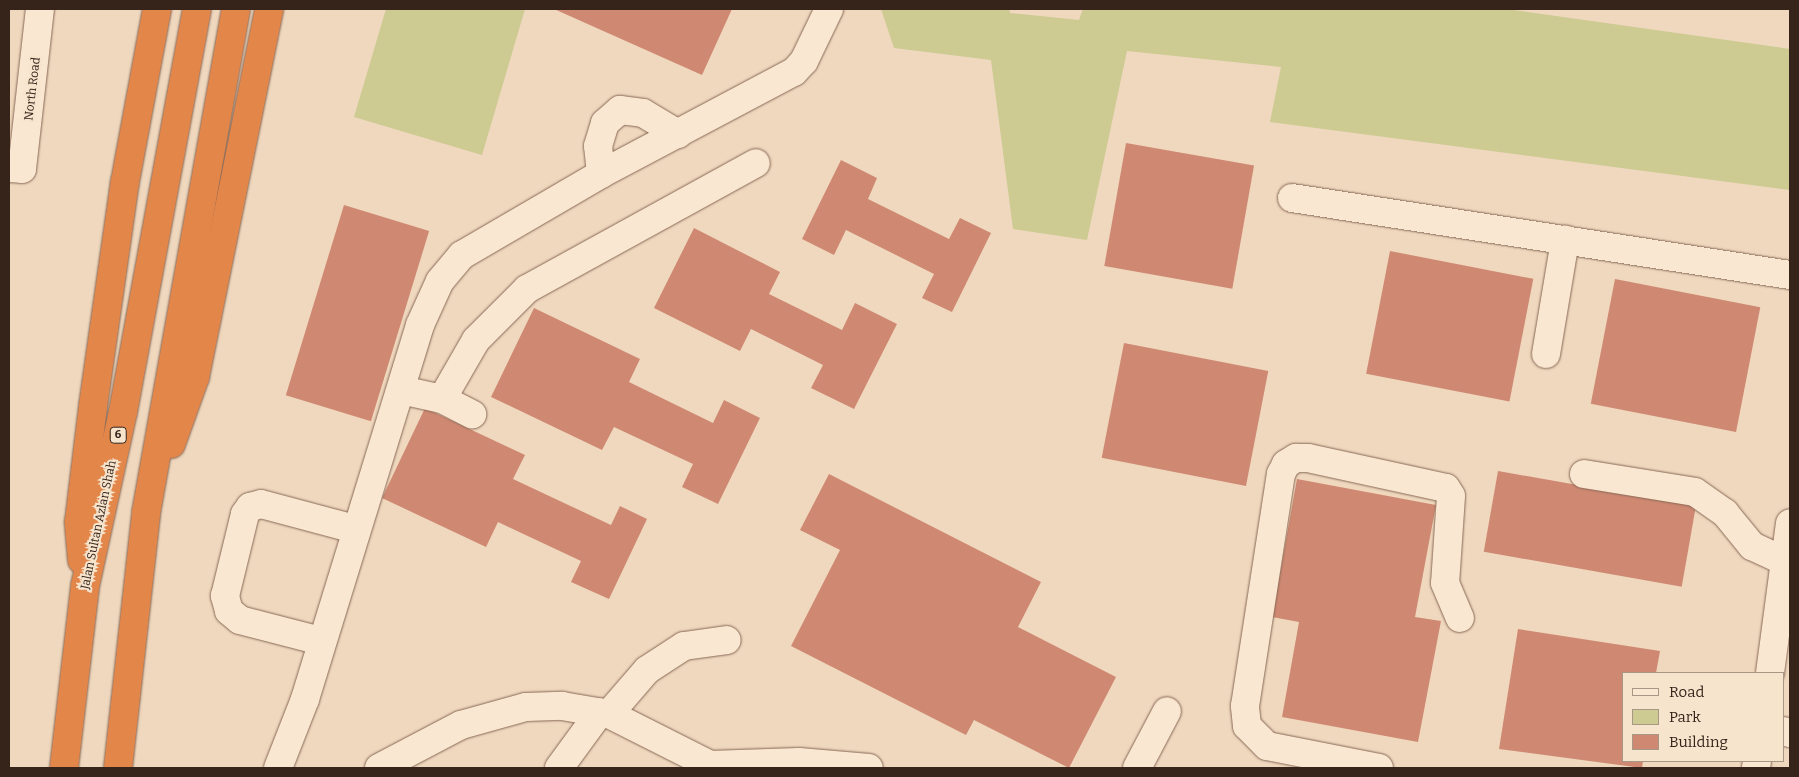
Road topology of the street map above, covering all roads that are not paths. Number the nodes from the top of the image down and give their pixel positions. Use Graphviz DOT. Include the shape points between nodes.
graph roads {
  1 [pos="40,9"];
  2 [pos="157,9"];
  3 [pos="197,9"];
  4 [pos="236,9"];
  5 [pos="269,9"];
  6 [pos="829,9"];
  7 [pos="678,134"];
  8 [pos="756,163"];
  9 [pos="15,168"];
  10 [pos="601,174"];
  11 [pos="1292,198"];
  12 [pos="1565,240"];
  13 [pos="1790,275"];
  14 [pos="1546,354"];
  15 [pos="401,390"];
  16 [pos="442,399"];
  17 [pos="472,414"];
  18 [pos="1584,474"];
  19 [pos="146,513"];
  20 [pos="1790,523"];
  21 [pos="354,529"];
  22 [pos="1784,561"];
  23 [pos="85,586"];
  24 [pos="1460,618"];
  25 [pos="726,640"];
  26 [pos="321,641"];
  27 [pos="1770,672"];
  28 [pos="1167,711"];
  29 [pos="604,713"];
  30 [pos="712,767"];
  31 [pos="64,768"];
  32 [pos="118,768"];
  33 [pos="278,768"];
  34 [pos="379,768"];
  35 [pos="559,768"];
  36 [pos="869,768"];
  37 [pos="1137,768"];
  38 [pos="1379,768"];
  1 -- 9 [label="street, North Road"];
  2 -- 23 [label="highway" via="125,182 93,406 79,522"];
  3 -- 23 [label="highway, Jalan Sultan Azlan Shah / 6"];
  4 -- 19 [label="highway"];
  5 -- 19 [label="highway" via="195,377"];
  6 -- 7 [label="street" via="804,61 794,72"];
  7 -- 10 [label="street"];
  7 -- 10 [label="street" via="643,113 620,110 604,123 598,146"];
  8 -- 16 [label="street" via="527,289 476,340"];
  10 -- 15 [label="street" via="462,255 440,281 420,326"];
  11 -- 12 [label="street"];
  12 -- 13 [label="street"];
  12 -- 14 [label="street"];
  15 -- 16 [label="street"];
  15 -- 21 [label="street"];
  16 -- 17 [label="street"];
  18 -- 22 [label="street" via="1695,492 1725,513 1752,546"];
  19 -- 32 [label="highway"];
  20 -- 22 [label="street"];
  21 -- 26 [label="street"];
  21 -- 26 [label="street" via="261,504 250,506 245,514 225,596 229,611 240,620"];
  22 -- 27 [label="street"];
  23 -- 31 [label="highway, Jalan Sultan Azlan Shah / 6"];
  24 -- 38 [label="street" via="1445,583 1451,496 1446,488 1308,458 1296,458 1286,464 1281,474 1246,696 1247,726 1267,746"];
  25 -- 29 [label="street" via="684,646 648,670"];
  26 -- 33 [label="street"];
  28 -- 37 [label="street"];
  29 -- 30 [label="street"];
  29 -- 34 [label="street" via="562,706 496,713 422,742"];
  29 -- 35 [label="street"];
  30 -- 36 [label="street" via="799,762"];
}
